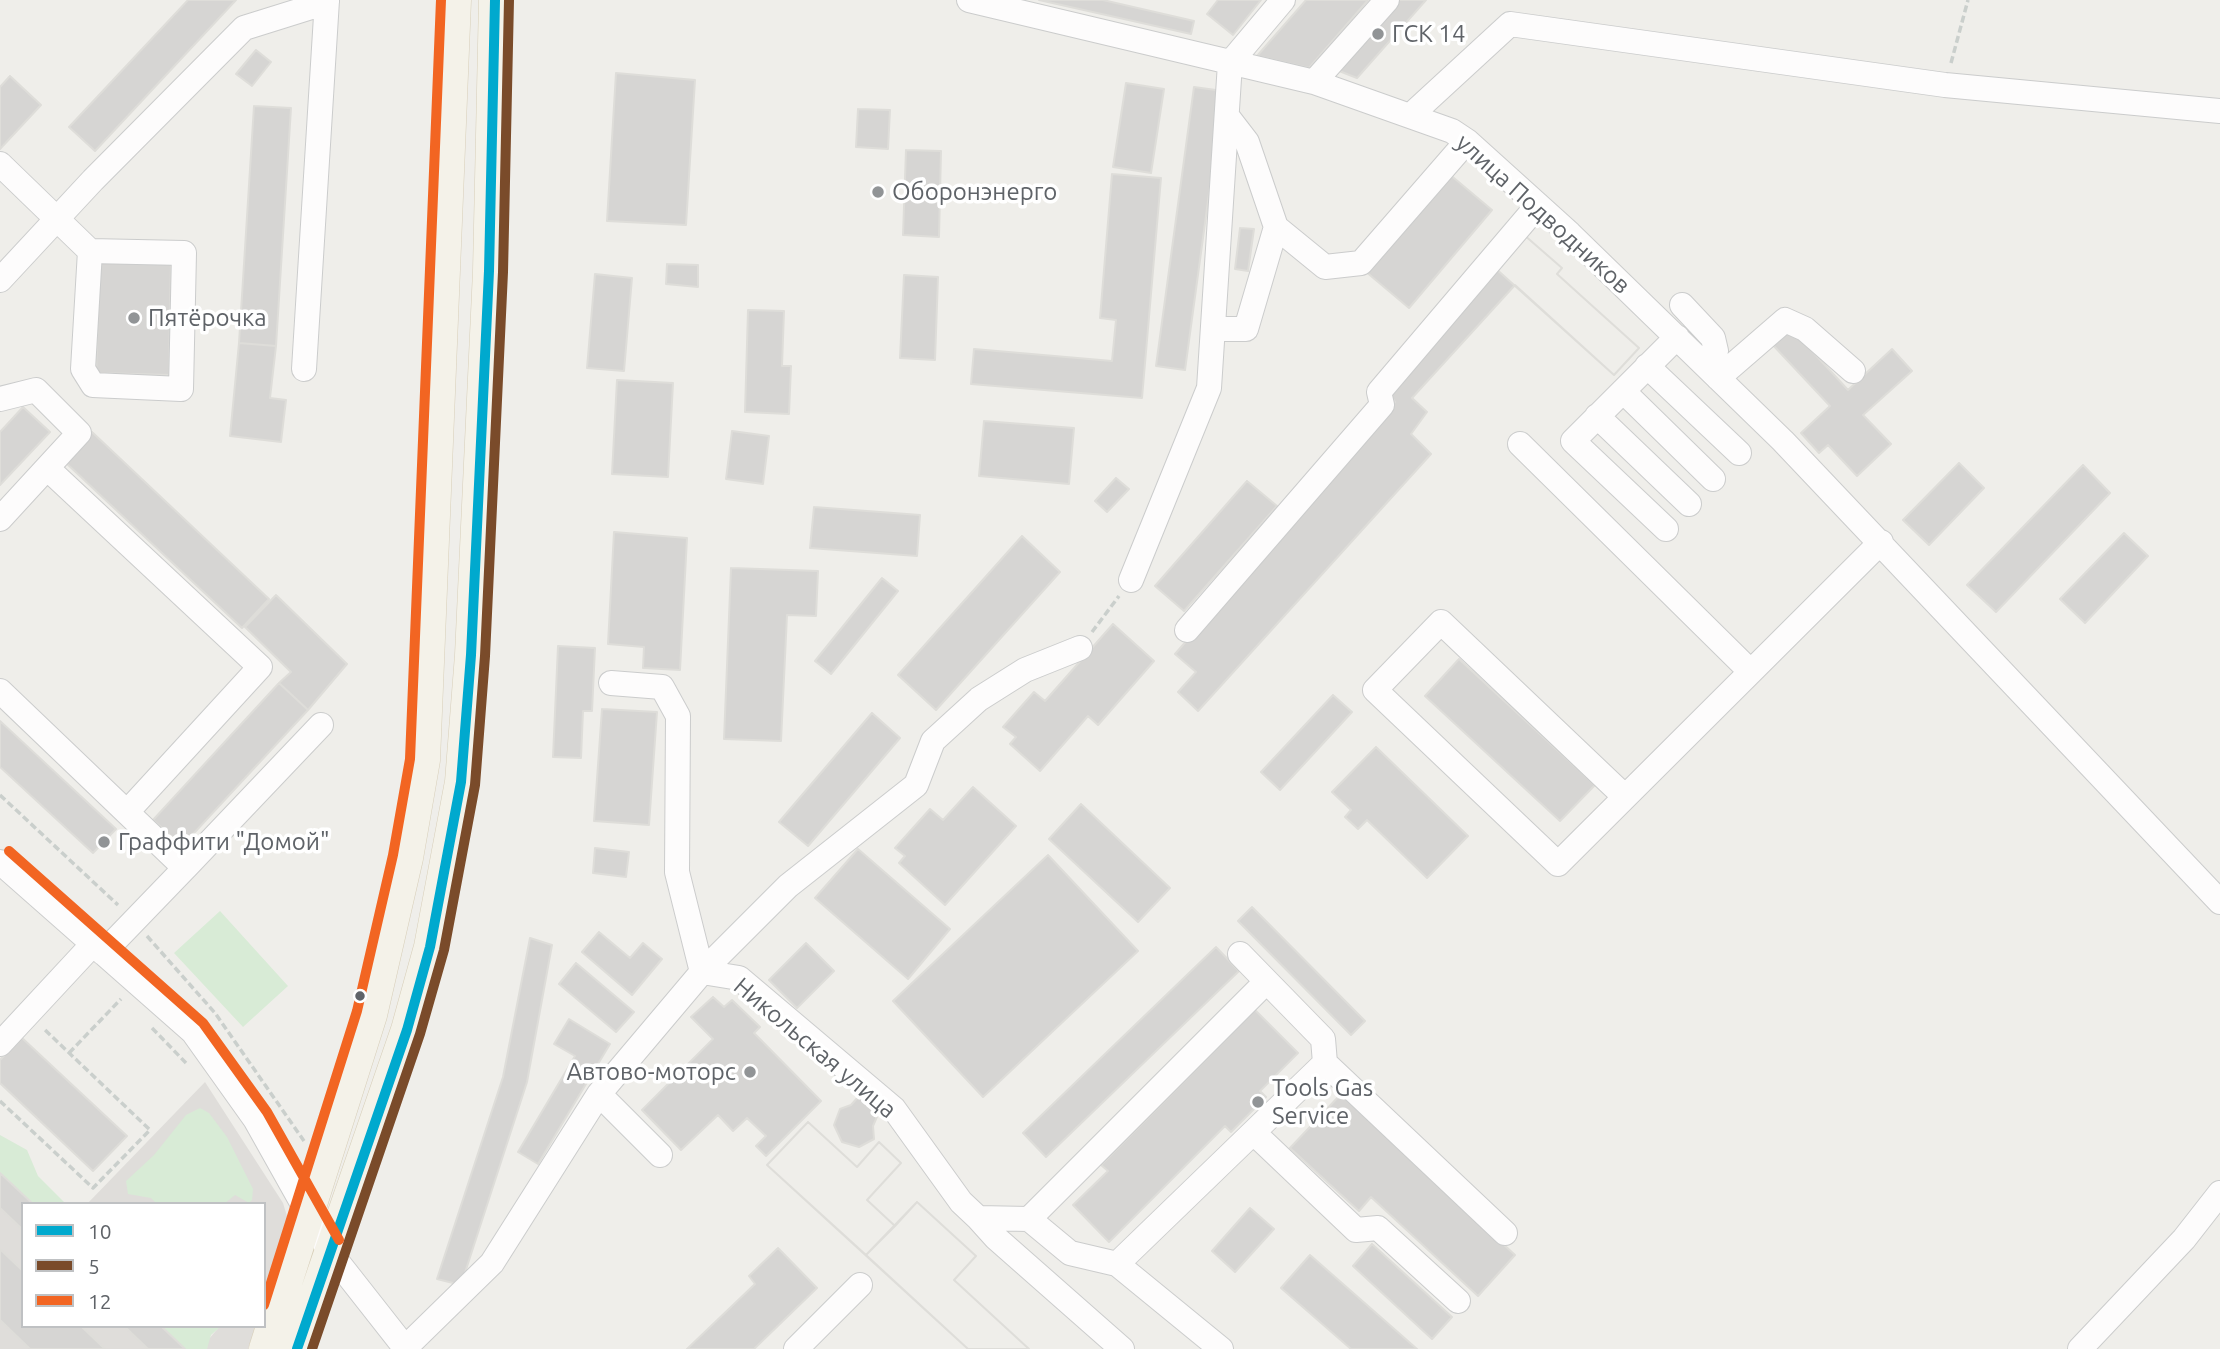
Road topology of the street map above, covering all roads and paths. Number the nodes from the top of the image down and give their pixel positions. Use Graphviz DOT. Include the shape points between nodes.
graph roads {
  1 [pos="454,0"];
  2 [pos="495,0"];
  3 [pos="969,0"];
  4 [pos="1283,0"];
  5 [pos="1387,0"];
  6 [pos="1968,0"];
  7 [pos="327,1"];
  8 [pos="1230,63"];
  9 [pos="1314,82"];
  10 [pos="1945,85"];
  11 [pos="2220,111"];
  12 [pos="1227,116"];
  13 [pos="1410,116"];
  14 [pos="1467,141"];
  15 [pos="0,164"];
  16 [pos="1538,205"];
  17 [pos="58,219"];
  18 [pos="1276,227"];
  19 [pos="90,251"];
  20 [pos="0,280"];
  21 [pos="1682,305"];
  22 [pos="1213,329"];
  23 [pos="1677,337"];
  24 [pos="1647,366"];
  25 [pos="304,369"];
  26 [pos="1711,371"];
  27 [pos="1853,371"];
  28 [pos="1623,391"];
  29 [pos="0,399"];
  30 [pos="1597,416"];
  31 [pos="1520,444"];
  32 [pos="1739,453"];
  33 [pos="47,468"];
  34 [pos="1713,479"];
  35 [pos="1689,505"];
  36 [pos="0,519"];
  37 [pos="1666,529"];
  38 [pos="1881,542"];
  39 [pos="1131,580"];
  40 [pos="1187,630"];
  41 [pos="1080,648"];
  42 [pos="1749,671"];
  43 [pos="611,683"];
  44 [pos="0,691"];
  45 [pos="321,725"];
  46 [pos="0,795"];
  47 [pos="1623,795"];
  48 [pos="127,812"];
  49 [pos="0,862"];
  50 [pos="185,868"];
  51 [pos="2220,902"];
  52 [pos="134,921"];
  53 [pos="98,948"];
  54 [pos="1240,954"];
  55 [pos="702,972"];
  56 [pos="1265,983"];
  57 [pos="115,989"];
  58 [pos="122,997"];
  59 [pos="131,1007"];
  60 [pos="27,1015"];
  61 [pos="149,1025"];
  62 [pos="0,1044"];
  63 [pos="69,1053"];
  64 [pos="1325,1063"];
  65 [pos="195,1072"];
  66 [pos="599,1094"];
  67 [pos="0,1101"];
  68 [pos="1254,1133"];
  69 [pos="311,1151"];
  70 [pos="660,1155"];
  71 [pos="2220,1193"];
  72 [pos="308,1217"];
  73 [pos="978,1218"];
  74 [pos="1029,1219"];
  75 [pos="1505,1233"];
  76 [pos="329,1251"];
  77 [pos="1117,1264"];
  78 [pos="860,1285"];
  79 [pos="1458,1301"];
  80 [pos="405,1348"];
  81 [pos="265,1349"];
  82 [pos="297,1349"];
  83 [pos="796,1349"];
  84 [pos="1122,1349"];
  85 [pos="1221,1349"];
  86 [pos="2080,1349"];
  1 -- 72 [label="main road" via="424,760 371,1015"];
  2 -- 76 [label="main road" via="488,284 464,758 430,947 407,1030"];
  3 -- 8 [label="street, улица Подводников"];
  4 -- 8 [label="street"];
  5 -- 9 [label="street"];
  6 -- 10 [label="path"];
  7 -- 17 [label="street" via="244,28"];
  7 -- 25 [label="street"];
  8 -- 9 [label="street, улица Подводников"];
  8 -- 12 [label="street"];
  9 -- 13 [label="street, улица Подводников"];
  10 -- 11 [label="street"];
  10 -- 13 [label="street" via="1510,24"];
  12 -- 18 [label="street" via="1247,142"];
  12 -- 22 [label="street"];
  13 -- 14 [label="street, улица Подводников"];
  14 -- 16 [label="street, улица Подводников"];
  14 -- 18 [label="street" via="1361,263 1325,267"];
  15 -- 17 [label="street"];
  16 -- 23 [label="street, улица Подводников"];
  16 -- 40 [label="street" via="1380,392 1382,405"];
  17 -- 19 [label="street"];
  17 -- 20 [label="street"];
  18 -- 22 [label="street" via="1246,329"];
  19 -- 19 [label="street" via="184,253 181,389 93,385 83,369"];
  21 -- 26 [label="street" via="1713,338 1716,351"];
  22 -- 39 [label="street" via="1209,388"];
  23 -- 24 [label="street"];
  23 -- 26 [label="street, улица Подводников"];
  24 -- 28 [label="street"];
  24 -- 32 [label="street"];
  26 -- 27 [label="street" via="1785,320 1805,329"];
  26 -- 38 [label="street, улица Подводников"];
  28 -- 30 [label="street"];
  28 -- 34 [label="street"];
  29 -- 33 [label="street" via="36,390 79,433"];
  30 -- 35 [label="street"];
  30 -- 37 [label="street" via="1573,441"];
  31 -- 42 [label="street"];
  33 -- 36 [label="street"];
  33 -- 48 [label="street" via="260,667"];
  38 -- 42 [label="street"];
  38 -- 51 [label="street, улица Подводников"];
  39 -- 41 [label="path"];
  41 -- 55 [label="street" via="1025,670 979,699 933,741 916,785 788,886"];
  42 -- 47 [label="street"];
  43 -- 55 [label="street" via="663,687 678,716 677,872"];
  44 -- 48 [label="street"];
  45 -- 50 [label="street"];
  46 -- 52 [label="path"];
  47 -- 47 [label="street" via="1441,622 1375,690 1558,864"];
  48 -- 50 [label="street"];
  49 -- 53 [label="street"];
  50 -- 52 [label="street"];
  52 -- 53 [label="street"];
  52 -- 69 [label="path" via="223,1024"];
  53 -- 60 [label="street"];
  53 -- 72 [label="street" via="193,1032 208,1051 255,1119"];
  54 -- 56 [label="street"];
  55 -- 66 [label="street, Никольская улица"];
  55 -- 73 [label="street, Никольская улица" via="739,978 894,1108 961,1202"];
  56 -- 64 [label="street" via="1323,1039"];
  56 -- 74 [label="street"];
  57 -- 58 [label="path"];
  58 -- 59 [label="path"];
  58 -- 63 [label="path"];
  60 -- 62 [label="street"];
  60 -- 63 [label="path"];
  61 -- 65 [label="path"];
  63 -- 67 [label="path" via="150,1130 93,1188"];
  64 -- 68 [label="street"];
  64 -- 75 [label="street"];
  66 -- 70 [label="street"];
  66 -- 80 [label="street, Никольская улица" via="492,1263"];
  68 -- 77 [label="street"];
  68 -- 79 [label="street" via="1356,1230 1378,1228"];
  71 -- 86 [label="street" via="2184,1239"];
  72 -- 76 [label="street"];
  72 -- 81 [label="main road"];
  73 -- 74 [label="street"];
  73 -- 84 [label="street, Никольская улица"];
  74 -- 77 [label="street" via="1070,1253"];
  76 -- 80 [label="street"];
  76 -- 82 [label="main road"];
  77 -- 85 [label="street"];
  78 -- 83 [label="street"];
}
